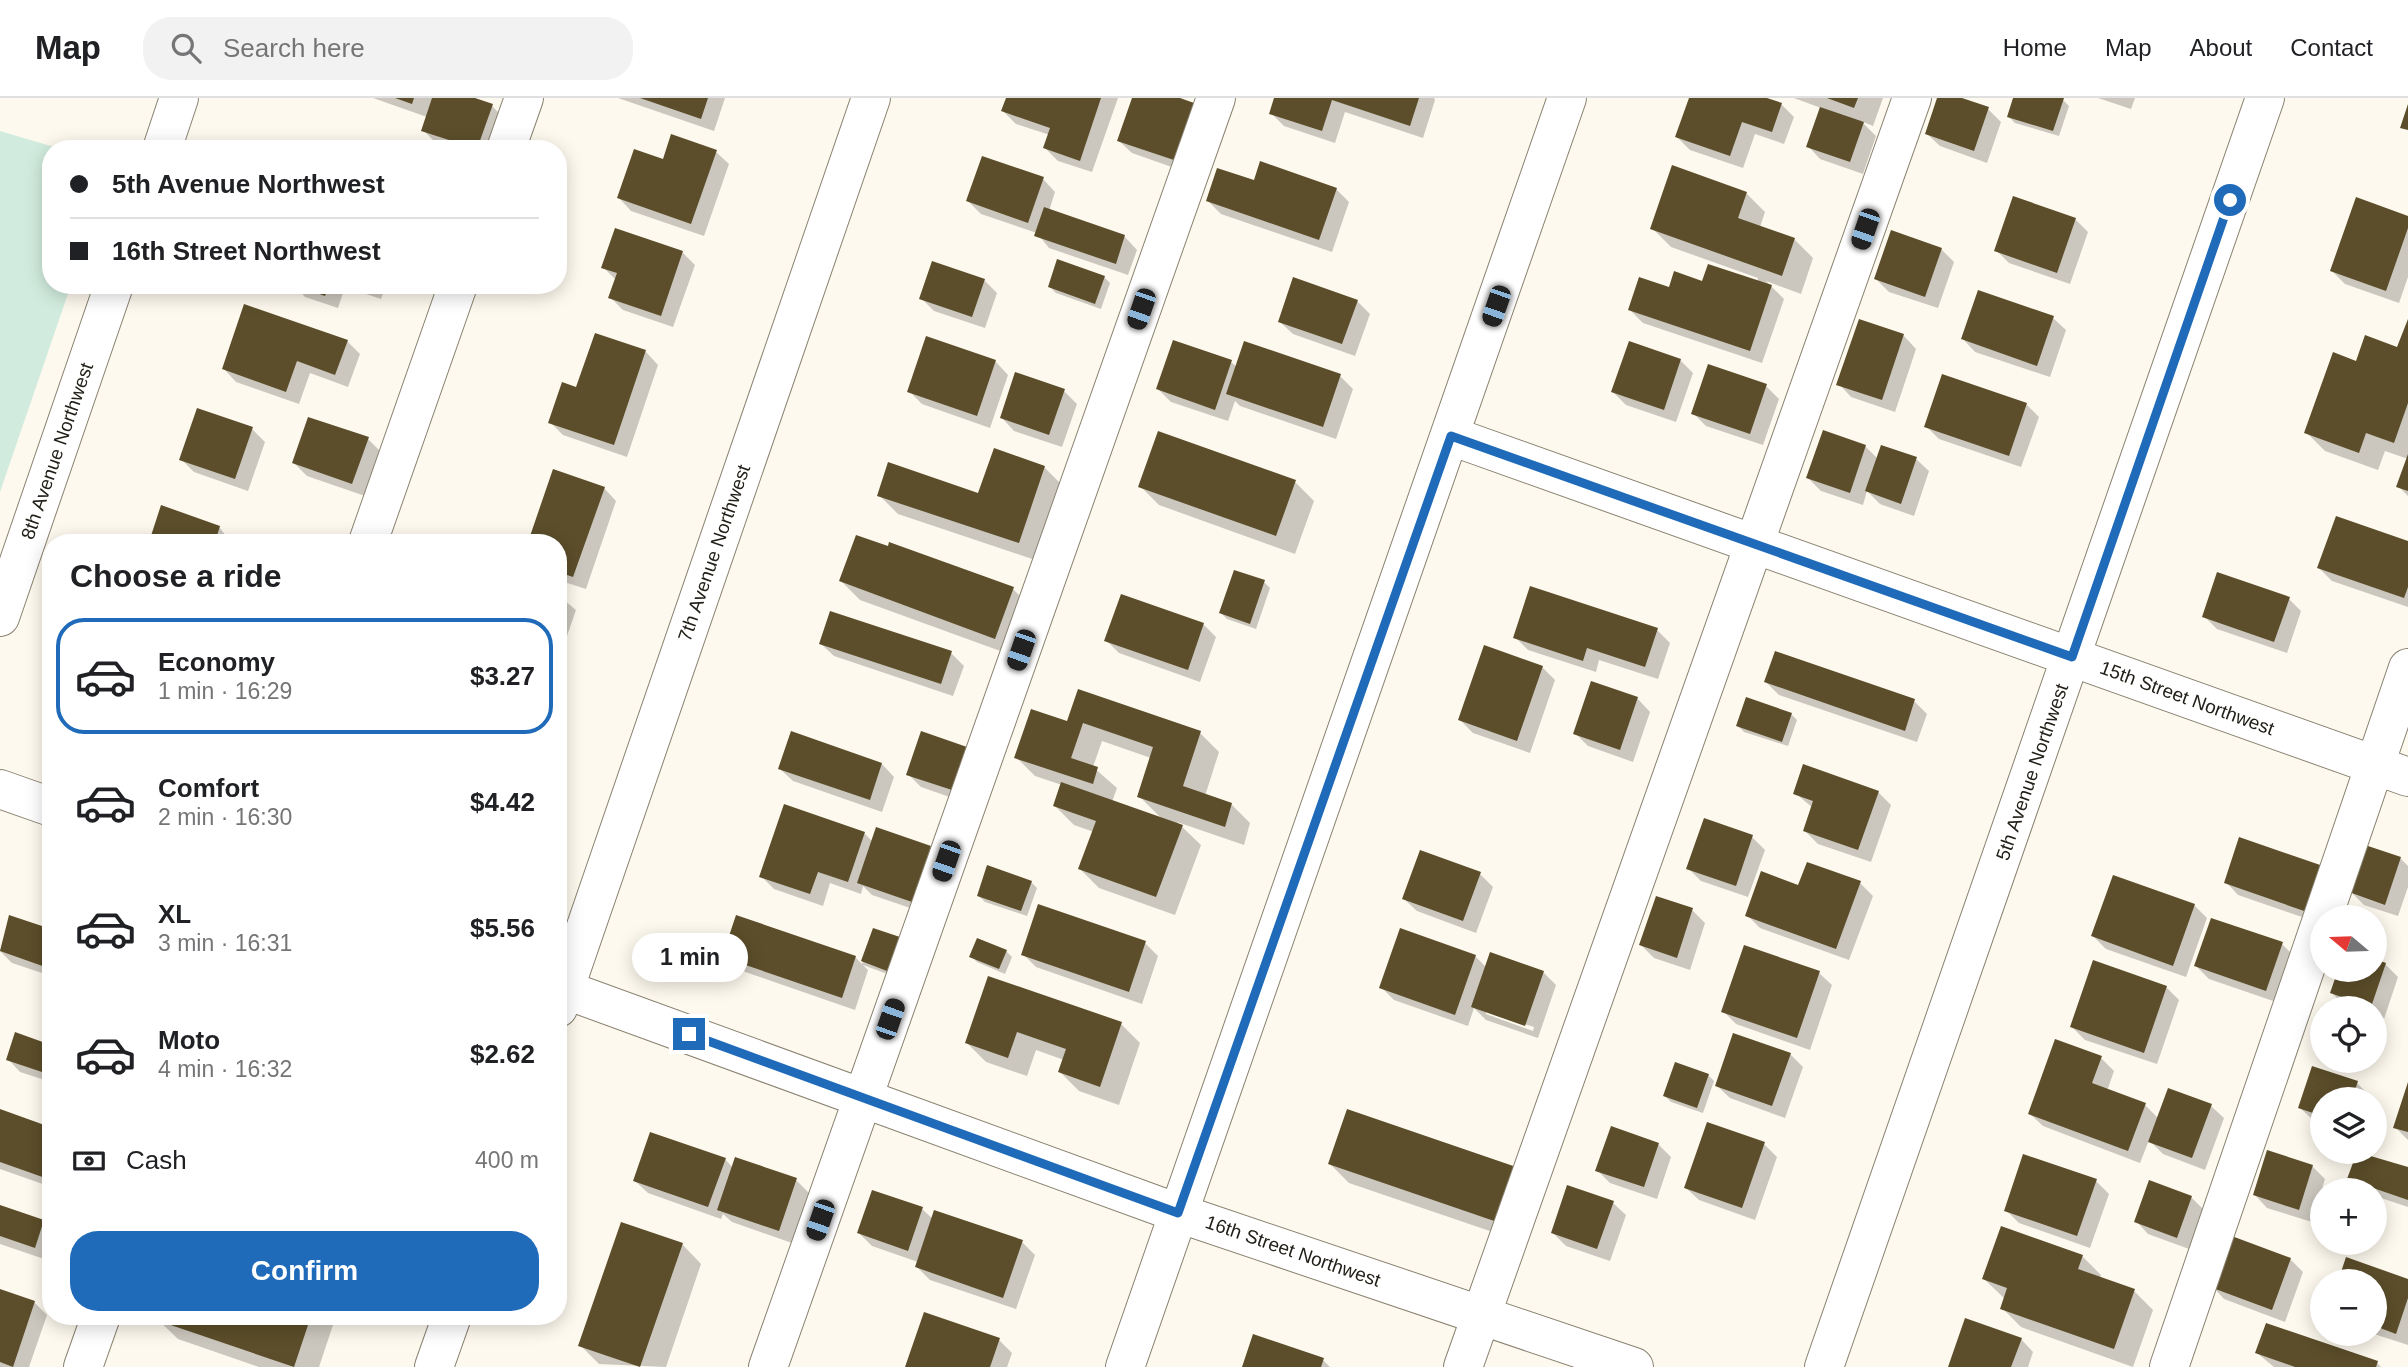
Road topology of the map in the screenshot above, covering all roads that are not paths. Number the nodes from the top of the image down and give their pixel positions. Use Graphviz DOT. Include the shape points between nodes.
graph roads {
  1 [pos="179,98"];
  2 [pos="524,98"];
  3 [pos="871,98"];
  4 [pos="1216,98"];
  5 [pos="1567,98"];
  6 [pos="1912,98"];
  7 [pos="2265,98"];
  8 [pos="165,140"];
  9 [pos="509,140"];
  10 [pos="111,294"];
  11 [pos="455,294"];
  12 [pos="1451,436"];
  13 [pos="371,534"];
  14 [pos="1754,544"];
  15 [pos="0,617"];
  16 [pos="2072,657"];
  17 [pos="2408,668"];
  18 [pos="2391,771"];
  19 [pos="0,789"];
  20 [pos="42,804"];
  21 [pos="567,974"];
  22 [pos="567,996"];
  23 [pos="863,1098"];
  24 [pos="1178,1213"];
  25 [pos="1481,1315"];
  26 [pos="98,1325"];
  27 [pos="449,1325"];
  28 [pos="83,1367"];
  29 [pos="435,1367"];
  30 [pos="768,1367"];
  31 [pos="1125,1367"];
  32 [pos="1463,1367"];
  33 [pos="1634,1367"];
  34 [pos="1825,1367"];
  35 [pos="2169,1367"];
  1 -- 8 [label="street"];
  2 -- 9 [label="street"];
  3 -- 21 [label="street, 7th Avenue Northwest"];
  4 -- 23 [label="street"];
  5 -- 12 [label="street"];
  6 -- 14 [label="street"];
  7 -- 16 [label="street, 5th Avenue Northwest"];
  10 -- 15 [label="street, 8th Avenue Northwest"];
  11 -- 13 [label="street"];
  12 -- 14 [label="street, 15th Street Northwest"];
  12 -- 24 [label="street"];
  14 -- 16 [label="street, 15th Street Northwest"];
  14 -- 25 [label="street"];
  16 -- 18 [label="street, 15th Street Northwest"];
  16 -- 34 [label="street, 5th Avenue Northwest"];
  17 -- 18 [label="street"];
  18 -- 35 [label="street"];
  19 -- 20 [label="street"];
  22 -- 23 [label="street, 16th Street Northwest"];
  23 -- 24 [label="street, 16th Street Northwest"];
  23 -- 30 [label="street"];
  24 -- 25 [label="street, 16th Street Northwest"];
  24 -- 31 [label="street"];
  25 -- 32 [label="street"];
  25 -- 33 [label="street, 16th Street Northwest"];
  26 -- 28 [label="street"];
  27 -- 29 [label="street"];
}
